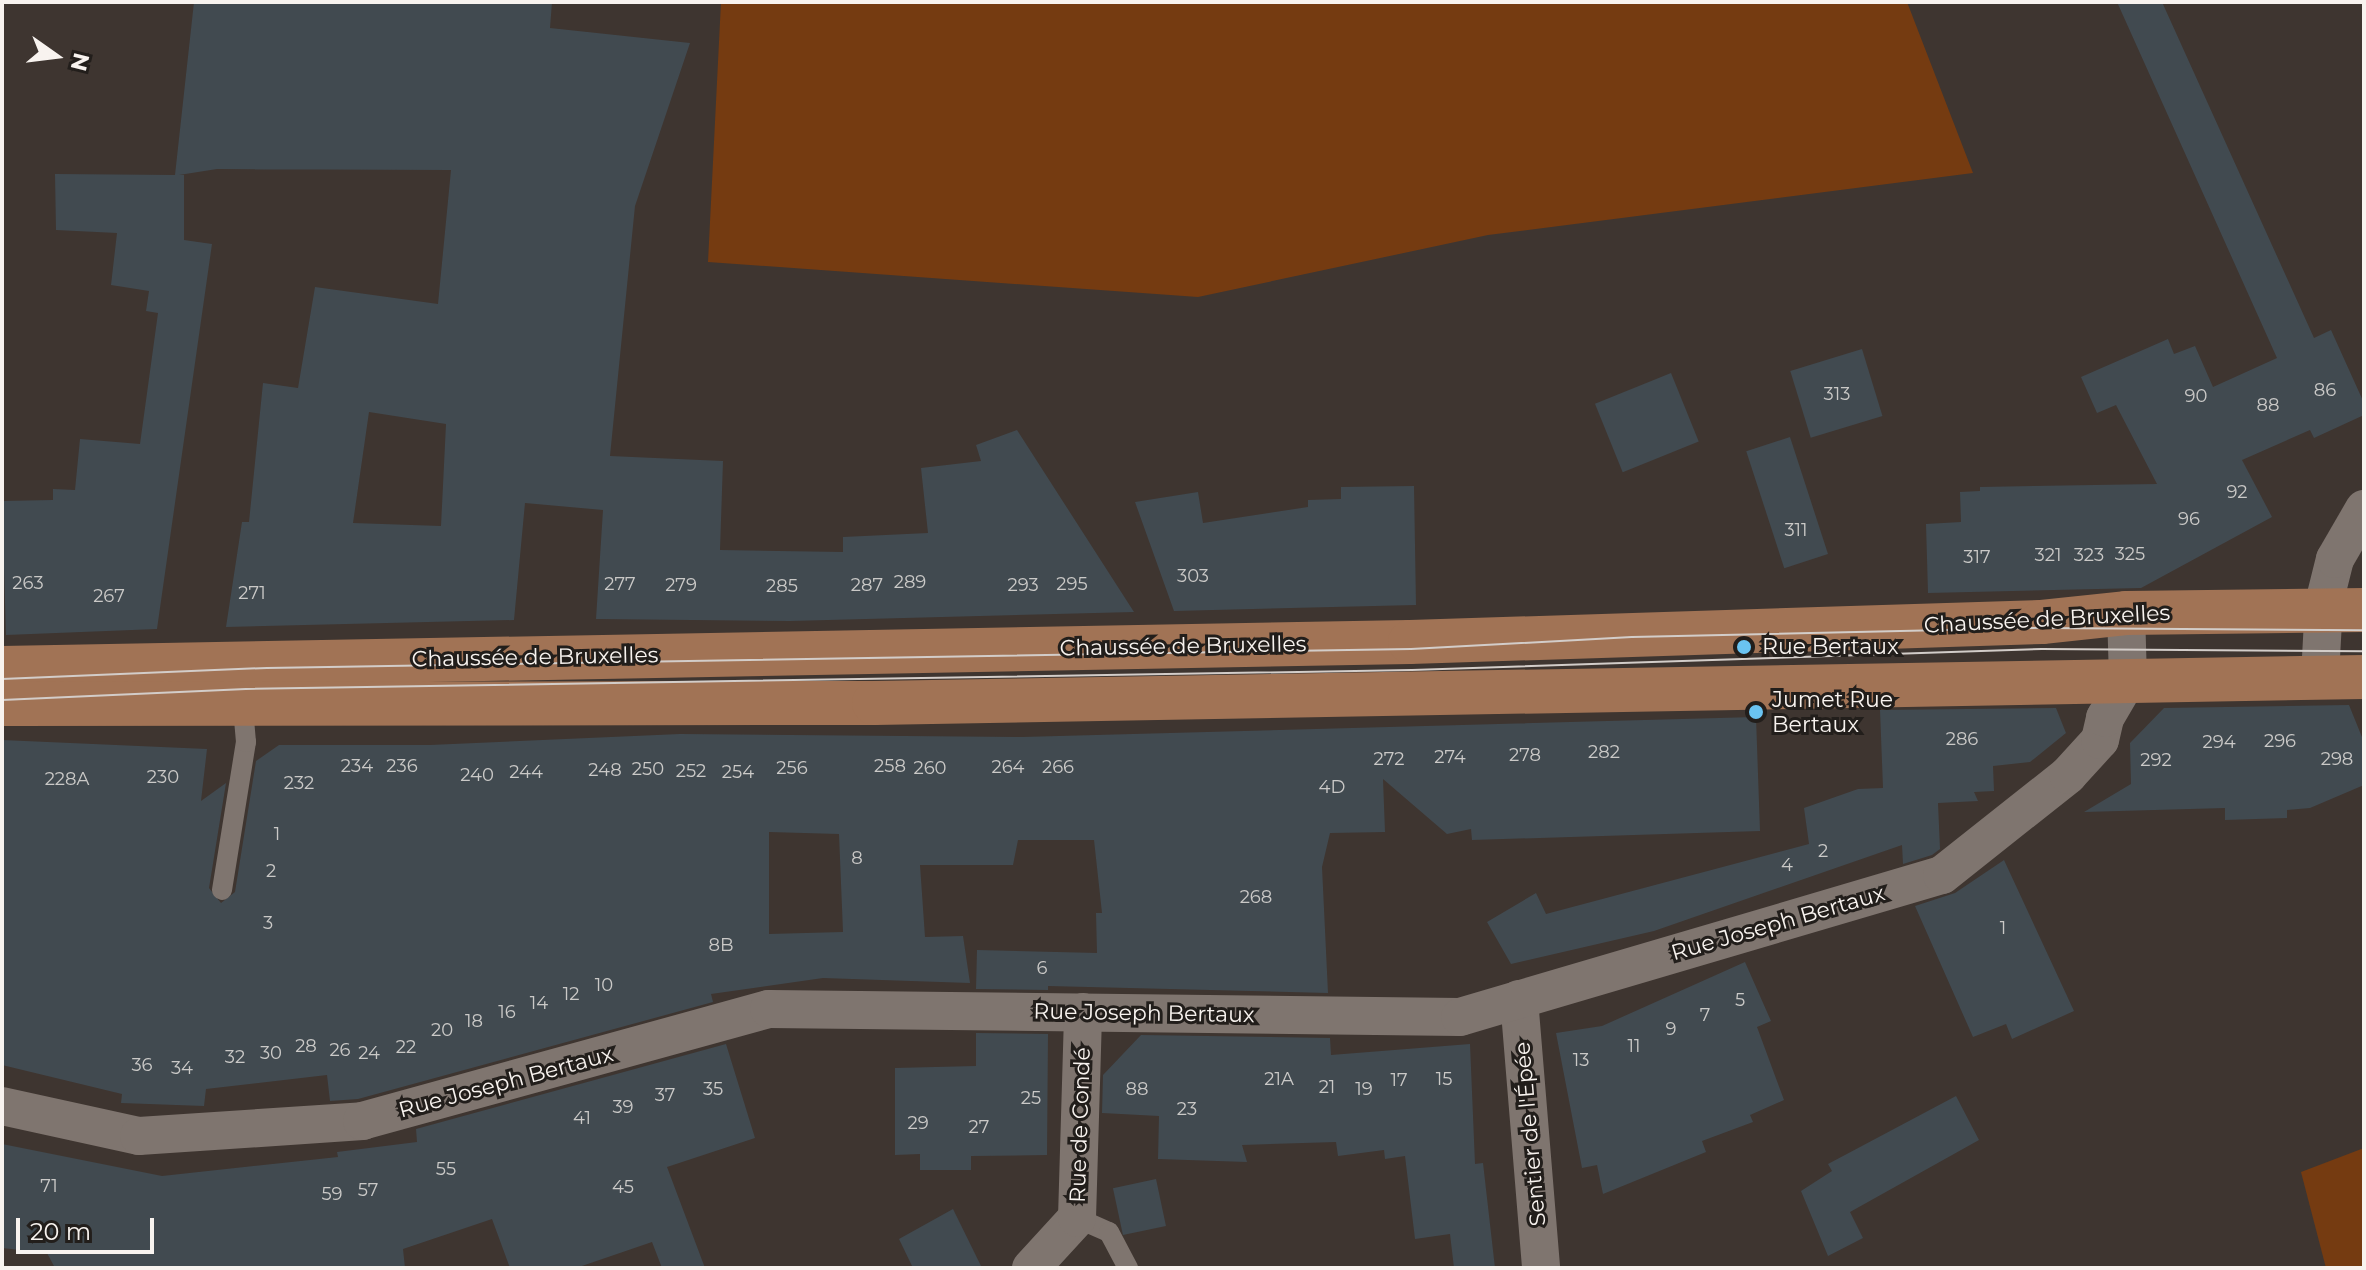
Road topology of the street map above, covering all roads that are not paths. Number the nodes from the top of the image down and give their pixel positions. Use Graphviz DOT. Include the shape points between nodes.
graph roads {
  1 [pos="2364,509"];
  2 [pos="2344,610"];
  3 [pos="2126,613"];
  4 [pos="2,668"];
  5 [pos="2320,676"];
  6 [pos="2364,677"];
  7 [pos="2128,679"];
  8 [pos="2,704"];
  9 [pos="243,706"];
  10 [pos="222,890"];
  11 [pos="1519,999"];
  12 [pos="1083,1012"];
  13 [pos="2,1106"];
  14 [pos="1077,1218"];
  15 [pos="1031,1268"];
  16 [pos="1128,1268"];
  17 [pos="1541,1268"];
  1 -- 2 [label="street" via="2335,559"];
  2 -- 3 [label="main road, Chaussée de Bruxelles"];
  2 -- 5 [label="street"];
  3 -- 4 [label="main road, Chaussée de Bruxelles" via="2042,622 1410,642"];
  3 -- 7 [label="street"];
  5 -- 6 [label="main road"];
  5 -- 7 [label="main road"];
  7 -- 9 [label="main road" via="1634,693"];
  7 -- 11 [label="street, Rue Joseph Bertaux" via="2105,718 2100,740 2068,775 1942,875"];
  8 -- 9 [label="main road"];
  9 -- 10 [label="lane" via="246,742"];
  11 -- 12 [label="street, Rue Joseph Bertaux" via="1460,1017"];
  11 -- 17 [label="street, Sentier de l'Épée"];
  12 -- 13 [label="street, Rue Joseph Bertaux" via="769,1009 362,1121 139,1136"];
  12 -- 14 [label="street, Rue de Condé"];
  14 -- 15 [label="street, Rue de Condé"];
  14 -- 16 [label="lane" via="1109,1232"];
}
